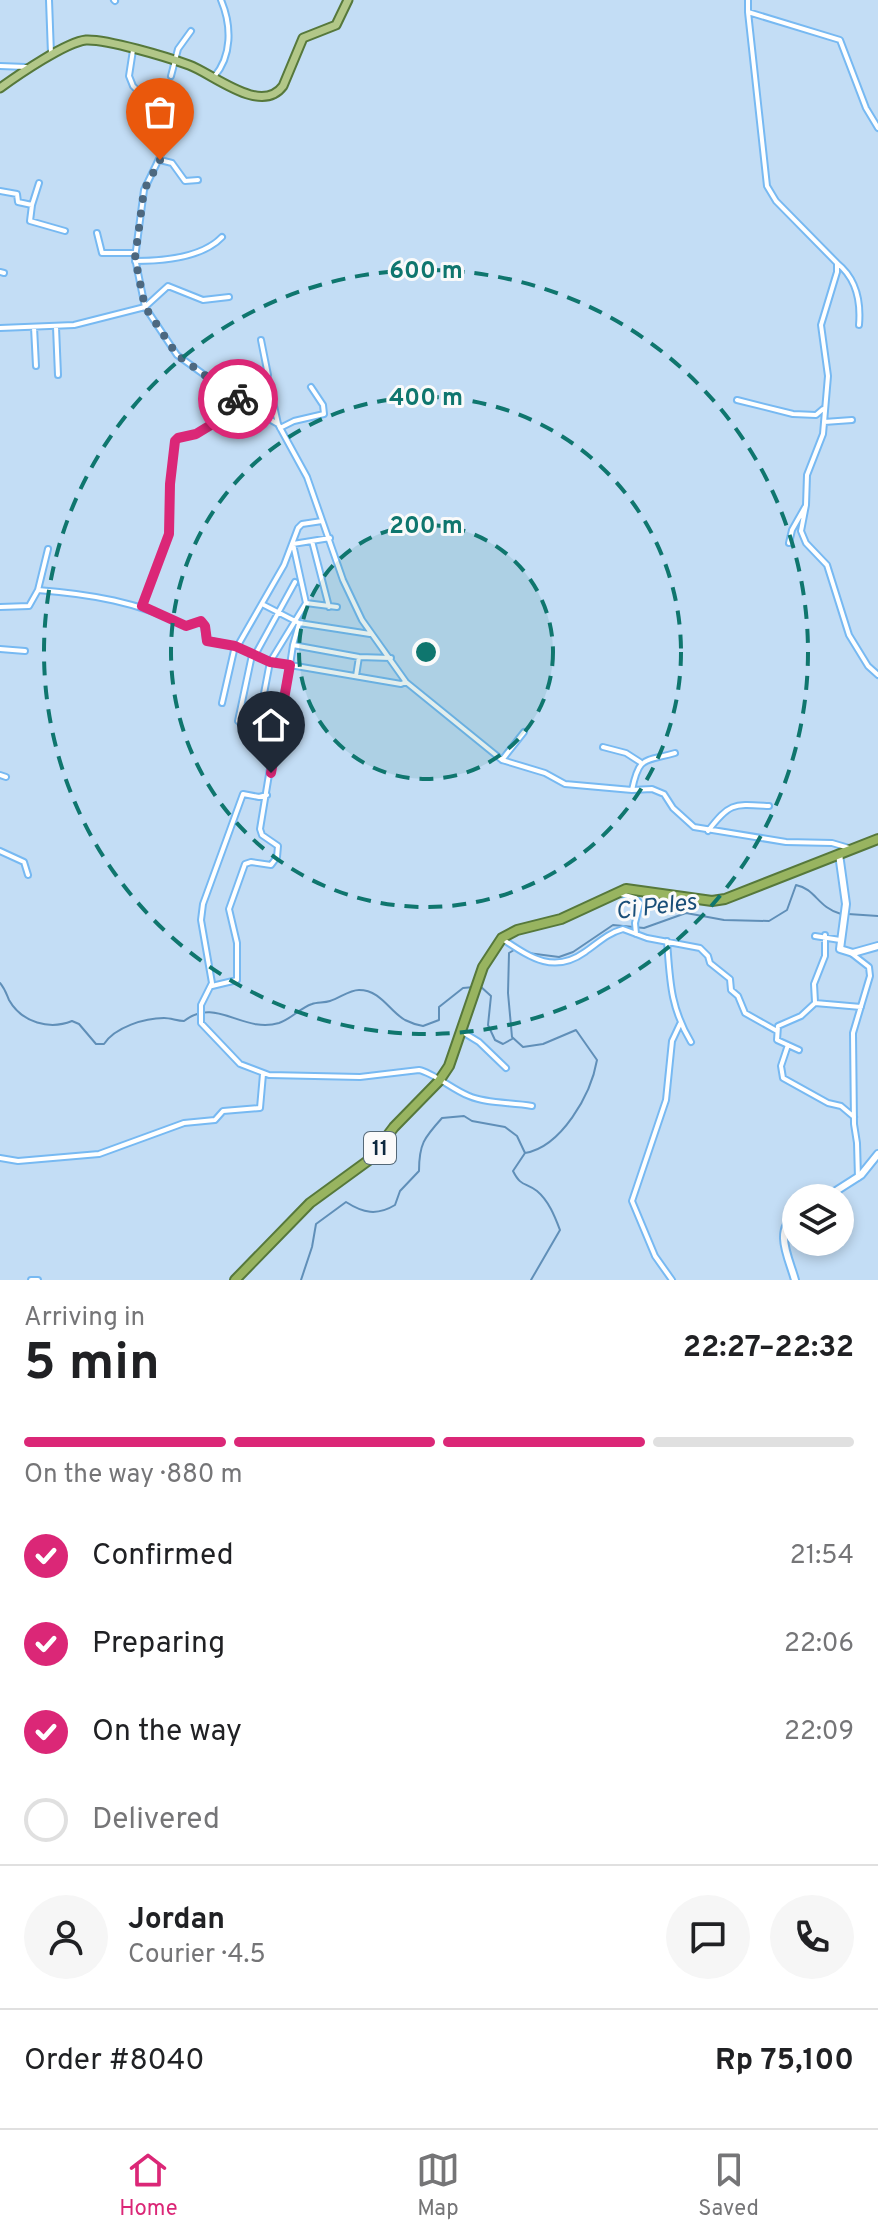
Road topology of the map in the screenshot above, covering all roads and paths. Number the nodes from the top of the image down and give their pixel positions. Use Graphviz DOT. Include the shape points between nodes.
graph roads {
  1 [pos="49,0"];
  2 [pos="221,0"];
  3 [pos="348,0"];
  4 [pos="749,0"];
  5 [pos="748,12"];
  6 [pos="191,31"];
  7 [pos="133,50"];
  8 [pos="51,56"];
  9 [pos="175,61"];
  10 [pos="0,66"];
  11 [pos="32,68"];
  12 [pos="171,76"];
  13 [pos="213,79"];
  14 [pos="0,88"];
  15 [pos="878,128"];
  16 [pos="160,160"];
  17 [pos="198,180"];
  18 [pos="39,183"];
  19 [pos="0,191"];
  20 [pos="32,205"];
  21 [pos="65,231"];
  22 [pos="97,233"];
  23 [pos="222,237"];
  24 [pos="135,253"];
  25 [pos="135,261"];
  26 [pos="837,263"];
  27 [pos="229,297"];
  28 [pos="145,307"];
  29 [pos="859,325"];
  30 [pos="34,327"];
  31 [pos="56,327"];
  32 [pos="0,328"];
  33 [pos="261,340"];
  34 [pos="36,366"];
  35 [pos="58,375"];
  36 [pos="311,387"];
  37 [pos="737,400"];
  38 [pos="825,407"];
  39 [pos="250,408"];
  40 [pos="852,420"];
  41 [pos="824,422"];
  42 [pos="279,426"];
  43 [pos="806,505"];
  44 [pos="323,521"];
  45 [pos="330,538"];
  46 [pos="312,541"];
  47 [pos="789,543"];
  48 [pos="293,544"];
  49 [pos="48,549"];
  50 [pos="295,582"];
  51 [pos="38,590"];
  52 [pos="306,603"];
  53 [pos="262,604"];
  54 [pos="142,606"];
  55 [pos="0,607"];
  56 [pos="329,607"];
  57 [pos="337,607"];
  58 [pos="279,613"];
  59 [pos="297,622"];
  60 [pos="372,634"];
  61 [pos="293,645"];
  62 [pos="236,647"];
  63 [pos="0,649"];
  64 [pos="25,651"];
  65 [pos="254,655"];
  66 [pos="359,657"];
  67 [pos="391,658"];
  68 [pos="270,662"];
  69 [pos="290,665"];
  70 [pos="878,675"];
  71 [pos="356,676"];
  72 [pos="406,682"];
  73 [pos="222,703"];
  74 [pos="257,730"];
  75 [pos="276,732"];
  76 [pos="524,732"];
  77 [pos="603,747"];
  78 [pos="675,753"];
  79 [pos="502,760"];
  80 [pos="641,763"];
  81 [pos="0,775"];
  82 [pos="6,777"];
  83 [pos="632,790"];
  84 [pos="267,795"];
  85 [pos="769,806"];
  86 [pos="708,831"];
  87 [pos="878,839"];
  88 [pos="0,851"];
  89 [pos="842,851"];
  90 [pos="28,875"];
  91 [pos="615,892"];
  92 [pos="636,929"];
  93 [pos="825,935"];
  94 [pos="815,936"];
  95 [pos="502,938"];
  96 [pos="840,940"];
  97 [pos="667,941"];
  98 [pos="878,946"];
  99 [pos="851,953"];
  100 [pos="212,986"];
  101 [pos="815,1003"];
  102 [pos="861,1007"];
  103 [pos="680,1024"];
  104 [pos="461,1031"];
  105 [pos="777,1031"];
  106 [pos="691,1042"];
  107 [pos="788,1045"];
  108 [pos="799,1050"];
  109 [pos="506,1068"];
  110 [pos="263,1074"];
  111 [pos="439,1081"];
  112 [pos="532,1106"];
  113 [pos="854,1117"];
  114 [pos="878,1154"];
  115 [pos="0,1158"];
  116 [pos="858,1178"];
  117 [pos="848,1184"];
  118 [pos="789,1256"];
  119 [pos="31,1280"];
  120 [pos="38,1280"];
  121 [pos="235,1280"];
  122 [pos="672,1280"];
  123 [pos="795,1280"];
  1 -- 8 [label="street"];
  2 -- 13 [label="street" via="229,36 224,65"];
  3 -- 13 [label="main road" via="340,22 301,41 279,92 254,95"];
  4 -- 5 [label="street"];
  5 -- 15 [label="street" via="840,40"];
  5 -- 26 [label="street" via="767,186"];
  6 -- 9 [label="street"];
  7 -- 8 [label="main road" via="88,40"];
  7 -- 9 [label="main road"];
  7 -- 16 [label="street" via="129,76 156,129 168,140"];
  8 -- 11 [label="main road"];
  9 -- 12 [label="street"];
  9 -- 13 [label="main road"];
  10 -- 11 [label="street"];
  11 -- 14 [label="main road"];
  16 -- 17 [label="street" via="172,163 185,181"];
  16 -- 24 [label="street" via="144,190"];
  18 -- 20 [label="street"];
  19 -- 20 [label="street"];
  20 -- 21 [label="street" via="30,221"];
  22 -- 24 [label="street" via="102,253"];
  23 -- 25 [label="street" via="206,250"];
  24 -- 25 [label="street"];
  25 -- 28 [label="street"];
  26 -- 29 [label="street" via="860,298"];
  26 -- 38 [label="street" via="821,325 829,373"];
  27 -- 28 [label="street" via="203,300 168,286"];
  28 -- 31 [label="street"];
  28 -- 39 [label="street" via="177,355"];
  30 -- 31 [label="street"];
  30 -- 32 [label="street"];
  30 -- 34 [label="street"];
  31 -- 35 [label="street"];
  33 -- 42 [label="street" via="265,381"];
  36 -- 42 [label="street" via="324,414"];
  37 -- 38 [label="street" via="793,414 816,415"];
  38 -- 41 [label="street"];
  39 -- 42 [label="street"];
  39 -- 54 [label="street" via="244,418 224,417 175,441 169,534"];
  40 -- 41 [label="street"];
  41 -- 43 [label="street" via="807,475"];
  42 -- 44 [label="street"];
  43 -- 47 [label="street"];
  43 -- 70 [label="street" via="801,531 806,543 827,565 849,635"];
  44 -- 45 [label="street"];
  44 -- 48 [label="street" via="301,525"];
  45 -- 46 [label="street"];
  45 -- 60 [label="street" via="343,580"];
  46 -- 48 [label="street"];
  46 -- 56 [label="street"];
  48 -- 52 [label="street"];
  48 -- 53 [label="street"];
  49 -- 51 [label="street"];
  50 -- 58 [label="street"];
  51 -- 54 [label="street"];
  51 -- 55 [label="street" via="29,606"];
  52 -- 56 [label="street"];
  52 -- 59 [label="street"];
  53 -- 58 [label="street"];
  53 -- 62 [label="street"];
  54 -- 62 [label="street" via="186,626 201,621 207,641"];
  56 -- 57 [label="street"];
  58 -- 59 [label="street"];
  58 -- 65 [label="street"];
  59 -- 60 [label="street"];
  59 -- 61 [label="street"];
  59 -- 68 [label="street"];
  60 -- 67 [label="street"];
  61 -- 66 [label="street"];
  61 -- 69 [label="street"];
  62 -- 65 [label="street"];
  62 -- 73 [label="street"];
  63 -- 64 [label="street"];
  65 -- 68 [label="street"];
  65 -- 74 [label="street" via="238,721"];
  66 -- 67 [label="street"];
  66 -- 71 [label="street"];
  67 -- 72 [label="street"];
  68 -- 69 [label="street"];
  68 -- 74 [label="street"];
  69 -- 71 [label="street"];
  69 -- 75 [label="street"];
  71 -- 72 [label="street"];
  72 -- 79 [label="street"];
  74 -- 75 [label="street"];
  75 -- 84 [label="street"];
  76 -- 79 [label="street"];
  77 -- 80 [label="street"];
  78 -- 80 [label="street"];
  79 -- 83 [label="street" via="572,786"];
  80 -- 83 [label="street"];
  81 -- 82 [label="street"];
  83 -- 86 [label="street" via="662,792 687,822"];
  84 -- 100 [label="street" via="243,794 203,904"];
  84 -- 100 [label="street" via="261,832 278,846 277,857 271,865 245,864 229,909 237,943 237,981"];
  85 -- 86 [label="street" via="733,805"];
  86 -- 89 [label="street" via="832,843"];
  87 -- 89 [label="highway"];
  88 -- 90 [label="street" via="24,862"];
  89 -- 91 [label="highway" via="725,899 639,889"];
  89 -- 96 [label="street"];
  91 -- 92 [label="street" via="639,901"];
  91 -- 95 [label="highway" via="569,916"];
  92 -- 95 [label="street" via="615,931 564,962 537,961"];
  92 -- 97 [label="street"];
  93 -- 94 [label="street"];
  93 -- 96 [label="street"];
  93 -- 101 [label="street"];
  95 -- 104 [label="highway, 11" via="485,962"];
  96 -- 99 [label="street" via="840,949"];
  97 -- 103 [label="street" via="668,981"];
  97 -- 105 [label="street" via="700,948 730,979 745,1013"];
  98 -- 99 [label="street"];
  99 -- 102 [label="street" via="869,967"];
  100 -- 110 [label="street" via="201,1023 240,1064"];
  101 -- 102 [label="street"];
  101 -- 105 [label="street"];
  102 -- 113 [label="street" via="853,1033"];
  103 -- 106 [label="street"];
  103 -- 122 [label="street" via="672,1041 666,1100 632,1201 655,1256"];
  104 -- 109 [label="street"];
  104 -- 111 [label="highway, 11"];
  105 -- 107 [label="street" via="777,1040"];
  107 -- 108 [label="street"];
  107 -- 113 [label="street" via="783,1078"];
  110 -- 111 [label="street" via="360,1077 411,1069 426,1071"];
  110 -- 115 [label="street" via="257,1109 223,1111 215,1120 184,1123 99,1154"];
  111 -- 112 [label="street" via="485,1101"];
  111 -- 121 [label="highway, 11" via="369,1160 310,1203"];
  113 -- 116 [label="street"];
  114 -- 116 [label="street"];
  116 -- 117 [label="street"];
  118 -- 123 [label="street"];
  119 -- 120 [label="street"];
}
